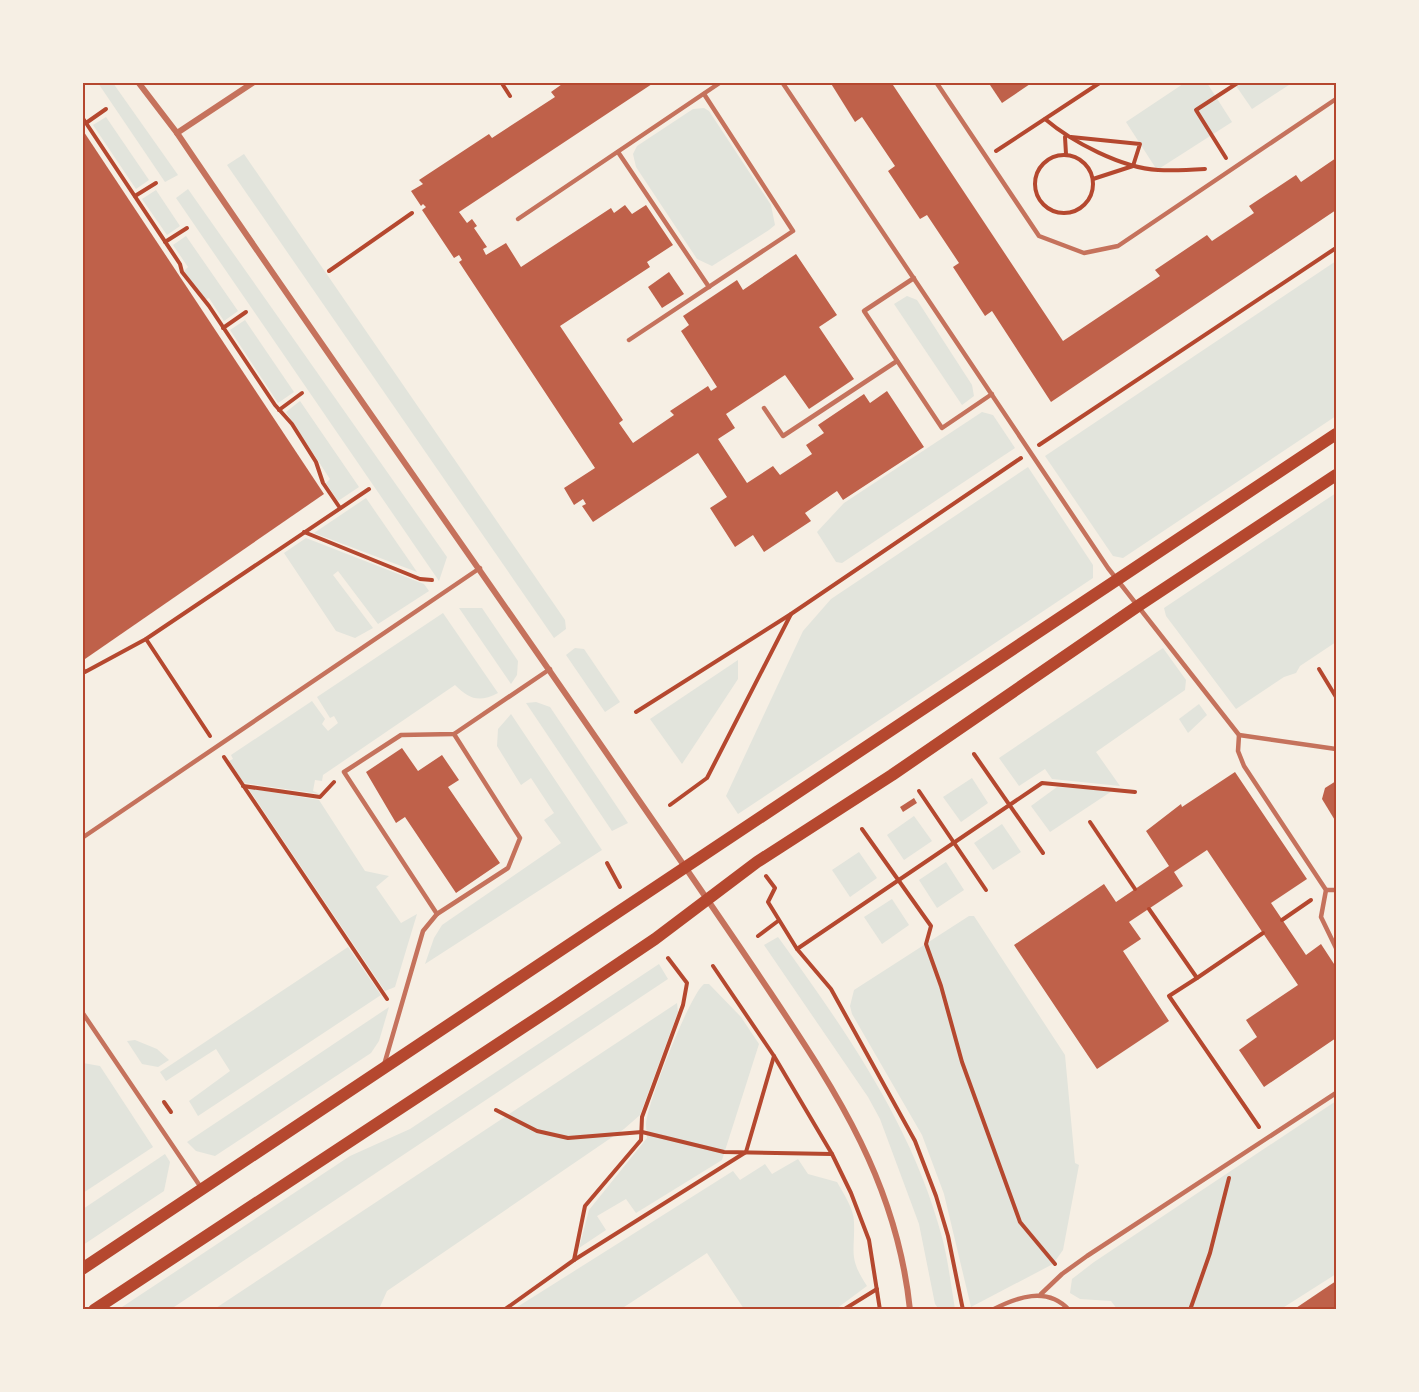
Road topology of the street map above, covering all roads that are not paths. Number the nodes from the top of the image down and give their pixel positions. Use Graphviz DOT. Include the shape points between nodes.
graph roads {
  1 [pos="138,82"];
  2 [pos="254,82"];
  3 [pos="721,82"];
  4 [pos="782,82"];
  5 [pos="936,82"];
  6 [pos="704,94"];
  7 [pos="1336,99"];
  8 [pos="177,133"];
  9 [pos="618,152"];
  10 [pos="518,219"];
  11 [pos="914,278"];
  12 [pos="709,287"];
  13 [pos="629,340"];
  14 [pos="897,361"];
  15 [pos="992,394"];
  16 [pos="764,408"];
  17 [pos="1336,434"];
  18 [pos="1336,475"];
  19 [pos="480,568"];
  20 [pos="1118,580"];
  21 [pos="1138,606"];
  22 [pos="550,669"];
  23 [pos="453,735"];
  24 [pos="1239,735"];
  25 [pos="1336,749"];
  26 [pos="82,838"];
  27 [pos="684,867"];
  28 [pos="1326,890"];
  29 [pos="1336,890"];
  30 [pos="707,899"];
  31 [pos="437,914"];
  32 [pos="1336,948"];
  33 [pos="82,1012"];
  34 [pos="382,1070"];
  35 [pos="1336,1093"];
  36 [pos="202,1190"];
  37 [pos="82,1269"];
  38 [pos="1041,1294"];
  39 [pos="94,1310"];
  40 [pos="910,1310"];
  41 [pos="992,1310"];
  42 [pos="1069,1310"];
  1 -- 8 [label="street"];
  2 -- 8 [label="street"];
  3 -- 6 [label="lane"];
  4 -- 11 [label="lane"];
  5 -- 7 [label="lane" via="1039,236 1084,253 1118,246"];
  6 -- 9 [label="lane"];
  6 -- 12 [label="lane" via="793,231"];
  8 -- 19 [label="street"];
  9 -- 10 [label="lane"];
  9 -- 12 [label="lane"];
  11 -- 14 [label="lane" via="864,310"];
  11 -- 15 [label="lane"];
  12 -- 13 [label="lane"];
  14 -- 15 [label="lane" via="942,428"];
  14 -- 16 [label="lane" via="783,436"];
  15 -- 20 [label="lane"];
  17 -- 20 [label="main road"];
  18 -- 21 [label="main road"];
  19 -- 22 [label="street"];
  19 -- 26 [label="lane"];
  20 -- 21 [label="lane"];
  20 -- 27 [label="main road"];
  21 -- 24 [label="lane"];
  21 -- 30 [label="main road"];
  22 -- 23 [label="lane"];
  22 -- 27 [label="street"];
  23 -- 31 [label="lane" via="520,838 508,868"];
  23 -- 31 [label="lane" via="401,735 344,772"];
  24 -- 25 [label="lane"];
  24 -- 28 [label="lane" via="1238,751 1244,766"];
  27 -- 30 [label="street"];
  27 -- 34 [label="main road"];
  28 -- 29 [label="lane"];
  28 -- 32 [label="lane" via="1321,917"];
  30 -- 39 [label="main road" via="557,1005"];
  30 -- 40 [label="street" via="823,1071 865,1146 892,1221"];
  31 -- 34 [label="lane" via="423,931"];
  33 -- 36 [label="lane" via="172,1140"];
  34 -- 36 [label="main road"];
  35 -- 38 [label="lane" via="1062,1274"];
  36 -- 37 [label="main road"];
  38 -- 41 [label="lane" via="1012,1299"];
  38 -- 42 [label="lane"];
}
